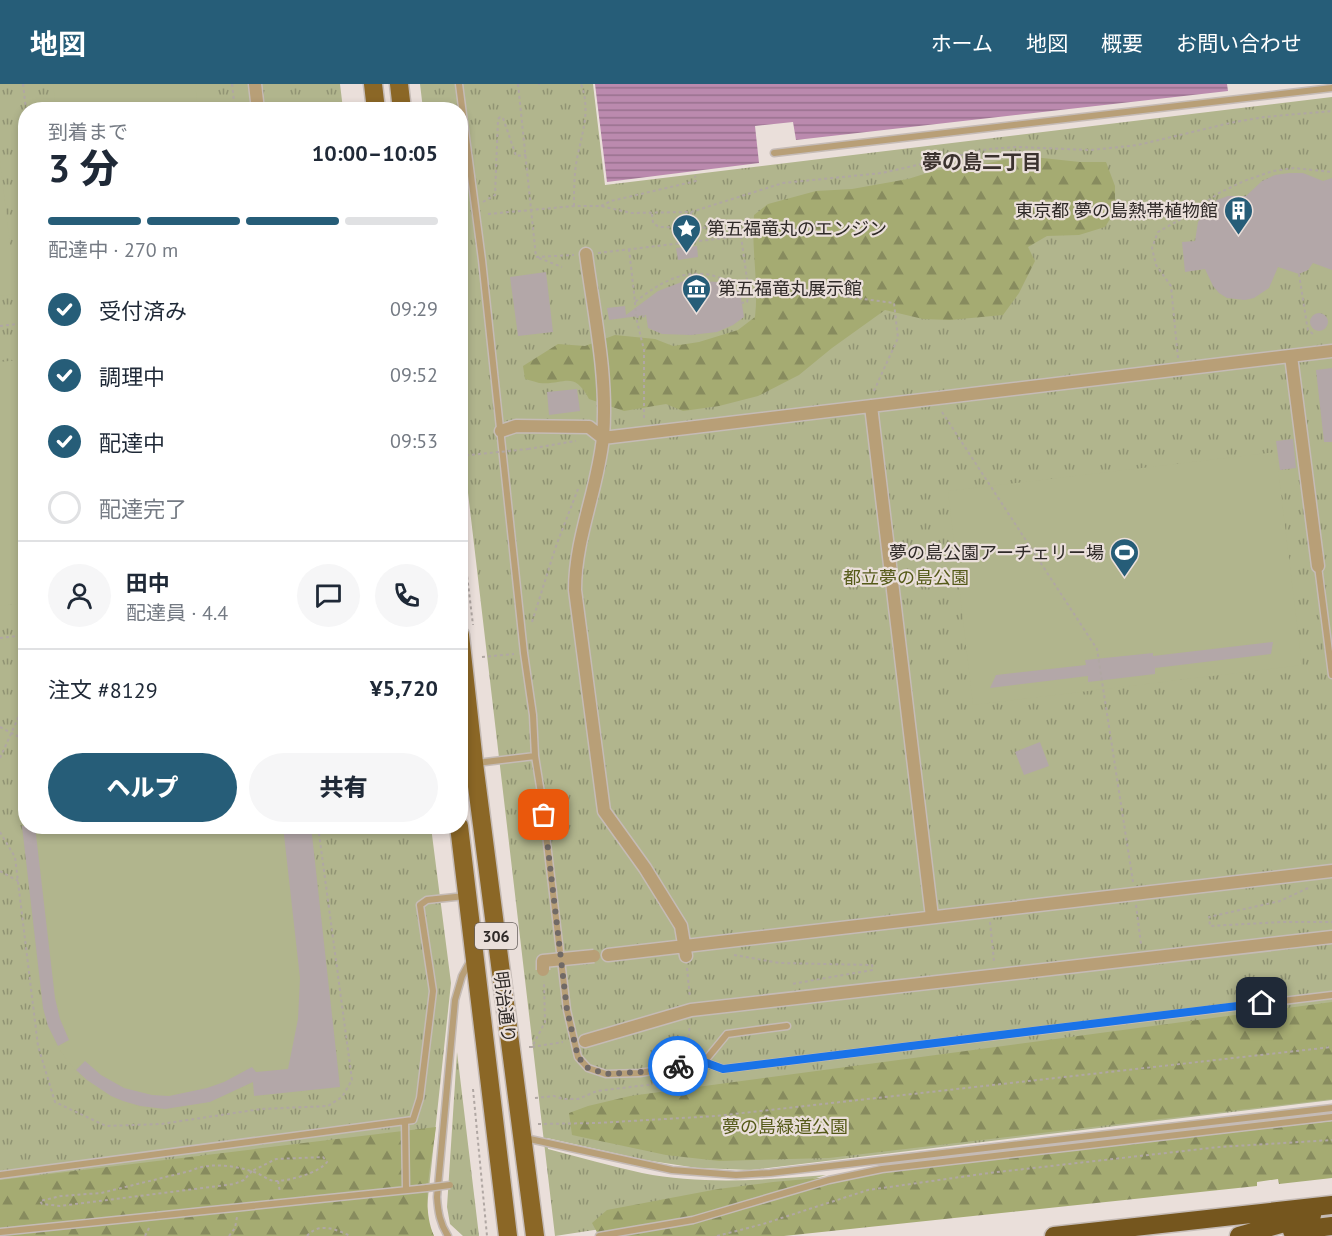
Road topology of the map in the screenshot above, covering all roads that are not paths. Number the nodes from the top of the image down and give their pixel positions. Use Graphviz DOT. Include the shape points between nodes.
graph roads {
  1 [pos="255,84"];
  2 [pos="373,84"];
  3 [pos="399,84"];
  4 [pos="459,84"];
  5 [pos="1332,88"];
  6 [pos="257,102"];
  7 [pos="375,102"];
  8 [pos="401,102"];
  9 [pos="461,102"];
  10 [pos="774,153"];
  11 [pos="468,158"];
  12 [pos="586,254"];
  13 [pos="1332,351"];
  14 [pos="1291,356"];
  15 [pos="869,406"];
  16 [pos="501,431"];
  17 [pos="603,438"];
  18 [pos="1318,567"];
  19 [pos="1332,675"];
  20 [pos="535,756"];
  21 [pos="468,764"];
  22 [pos="468,771"];
  23 [pos="460,834"];
  24 [pos="1332,871"];
  25 [pos="467,896"];
  26 [pos="932,917"];
  27 [pos="1332,937"];
  28 [pos="685,951"];
  29 [pos="474,955"];
  30 [pos="608,955"];
  31 [pos="594,956"];
  32 [pos="543,970"];
  33 [pos="1332,995"];
  34 [pos="787,1026"];
  35 [pos="585,1041"];
  36 [pos="704,1062"];
  37 [pos="1332,1108"];
  38 [pos="1332,1117"];
  39 [pos="405,1121"];
  40 [pos="522,1137"];
  41 [pos="0,1175"];
  42 [pos="450,1185"];
  43 [pos="406,1190"];
  44 [pos="1332,1205"];
  45 [pos="1332,1226"];
  46 [pos="0,1232"];
  47 [pos="448,1236"];
  48 [pos="508,1236"];
  49 [pos="535,1236"];
  50 [pos="599,1236"];
  51 [pos="1054,1236"];
  52 [pos="1239,1236"];
  53 [pos="1245,1236"];
  1 -- 6 [label="street"];
  2 -- 7 [label="main road"];
  3 -- 8 [label="main road"];
  4 -- 9 [label="lane"];
  5 -- 10 [label="lane"];
  11 -- 16 [label="lane"];
  12 -- 17 [label="street" via="605,400"];
  13 -- 14 [label="street"];
  14 -- 15 [label="street"];
  14 -- 18 [label="street"];
  15 -- 17 [label="street"];
  15 -- 26 [label="street"];
  16 -- 17 [label="street" via="516,426 589,427"];
  16 -- 20 [label="lane"];
  17 -- 28 [label="street" via="575,567 575,590 604,811 681,926"];
  18 -- 19 [label="lane"];
  20 -- 21 [label="lane"];
  20 -- 36 [label="lane" via="567,1010 578,1057 588,1068 606,1074"];
  22 -- 40 [label="main road, 明治通り / 306"];
  23 -- 25 [label="main road, 明治通り / 306"];
  24 -- 26 [label="street"];
  25 -- 29 [label="main road, 明治通り / 306"];
  25 -- 39 [label="lane" via="427,900 420,905 433,991 420,1098 413,1120"];
  26 -- 28 [label="street" via="721,942"];
  27 -- 35 [label="street" via="691,1006"];
  28 -- 30 [label="street"];
  29 -- 47 [label="lane" via="455,1000 438,1186 438,1212"];
  29 -- 48 [label="main road, 明治通り / 306"];
  31 -- 32 [label="street, bridge" via="543,961"];
  33 -- 36 [label="lane" via="723,1069"];
  34 -- 36 [label="lane" via="727,1034"];
  37 -- 40 [label="lane" via="736,1175 672,1170"];
  38 -- 50 [label="lane" via="882,1169 829,1180 693,1220"];
  39 -- 41 [label="lane"];
  39 -- 43 [label="lane"];
  40 -- 49 [label="main road, 明治通り / 306"];
  42 -- 43 [label="lane, bridge"];
  43 -- 46 [label="lane"];
  44 -- 51 [label="highway"];
  44 -- 52 [label="highway" via="1317,1214"];
  45 -- 53 [label="highway"];
}
